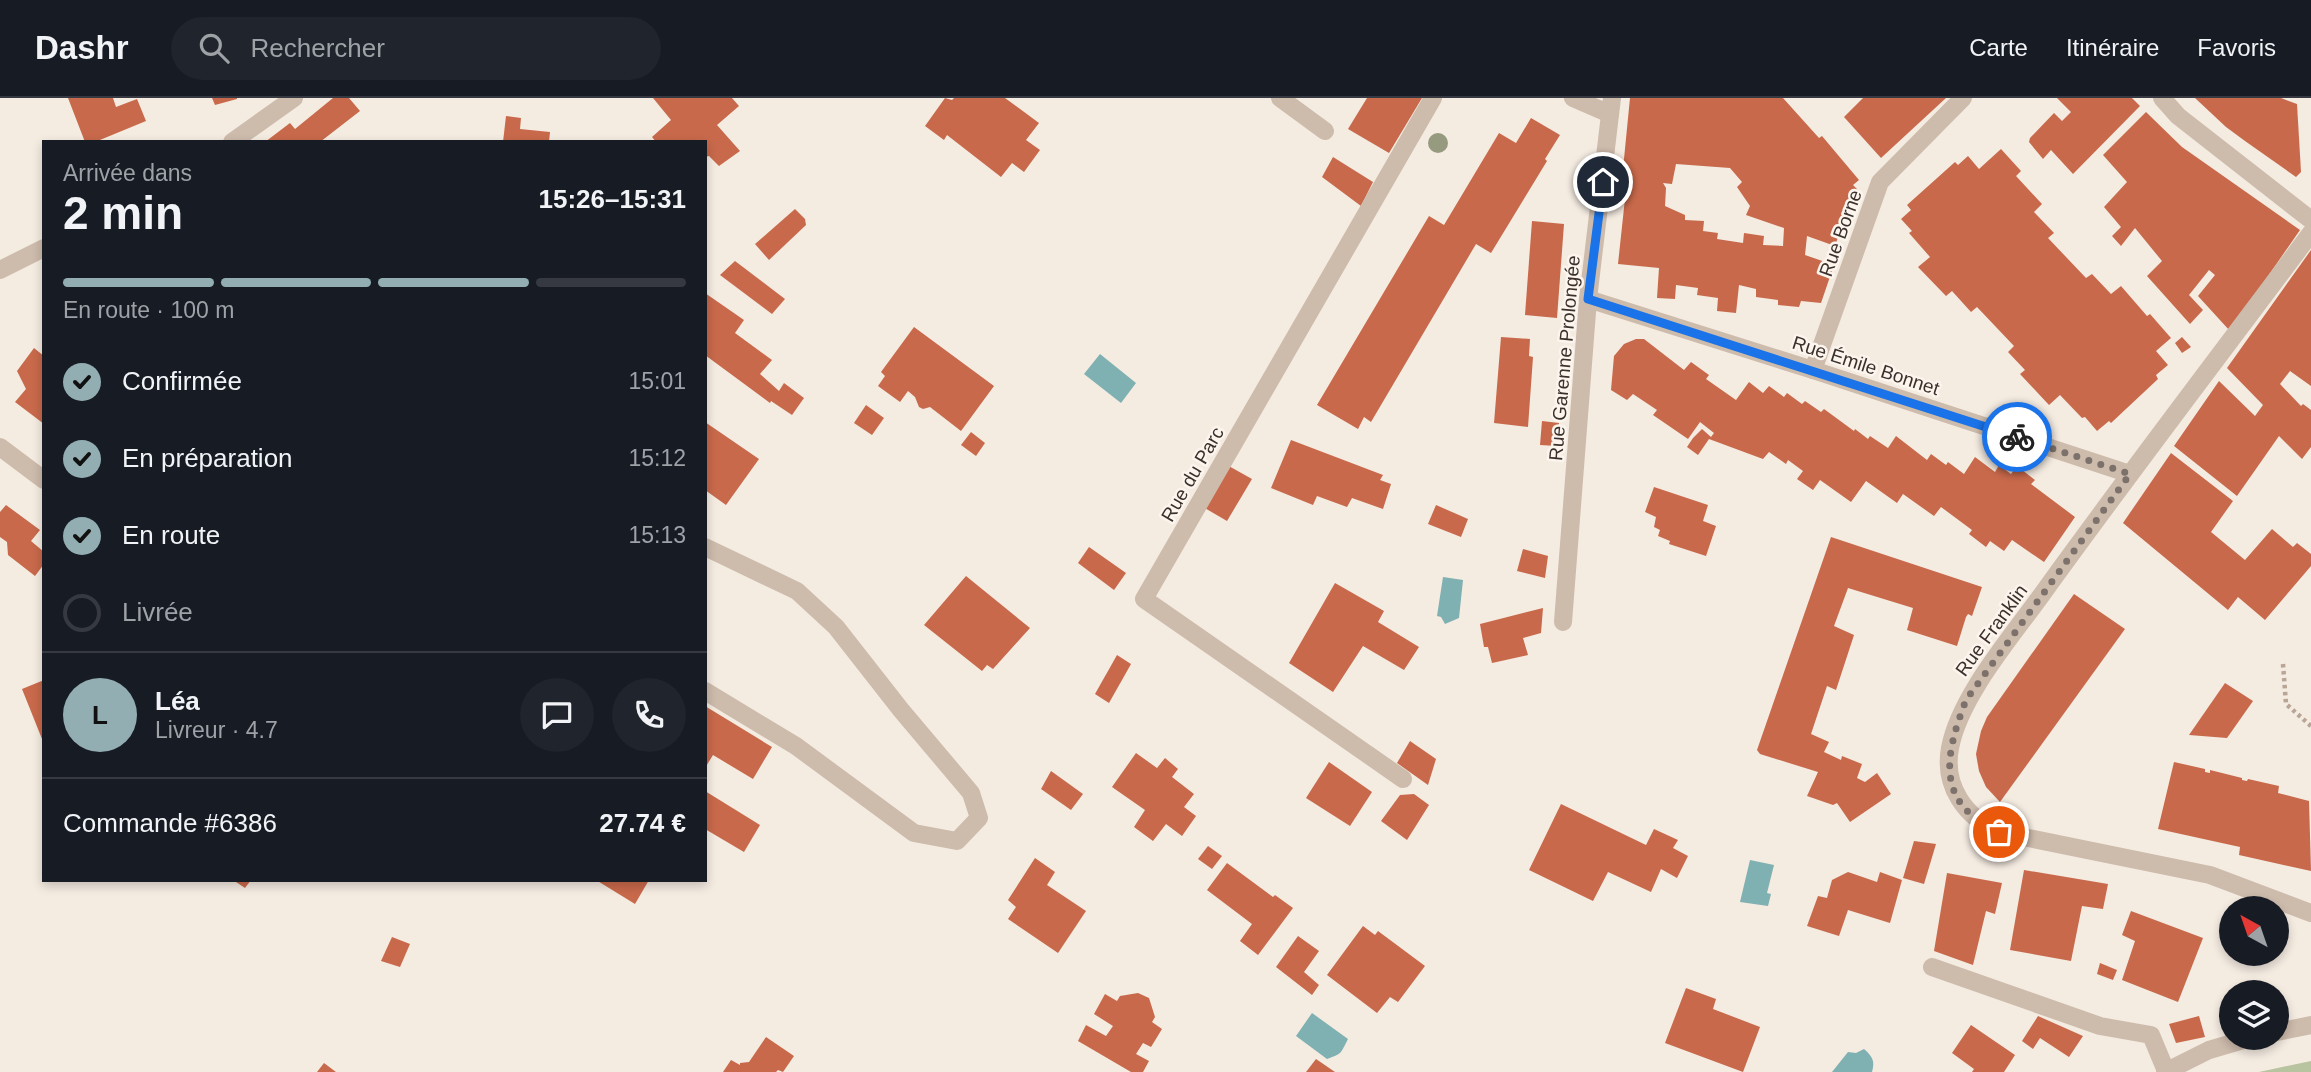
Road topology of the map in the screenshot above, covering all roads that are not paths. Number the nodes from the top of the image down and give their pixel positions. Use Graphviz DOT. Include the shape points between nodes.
graph roads {
  1 [pos="294,98"];
  2 [pos="1280,98"];
  3 [pos="1433,98"];
  4 [pos="1573,98"];
  5 [pos="1963,98"];
  6 [pos="2162,98"];
  7 [pos="1611,106"];
  8 [pos="1325,131"];
  9 [pos="235,140"];
  10 [pos="2311,220"];
  11 [pos="2311,233"];
  12 [pos="42,249"];
  13 [pos="0,270"];
  14 [pos="1588,299"];
  15 [pos="1813,370"];
  16 [pos="0,447"];
  17 [pos="2130,474"];
  18 [pos="42,478"];
  19 [pos="707,548"];
  20 [pos="1563,622"];
  21 [pos="707,692"];
  22 [pos="1403,779"];
  23 [pos="2311,913"];
  24 [pos="1932,967"];
  25 [pos="2311,1025"];
  26 [pos="2289,1030"];
  27 [pos="2219,1047"];
  28 [pos="2166,1072"];
  1 -- 9 [label="street"];
  2 -- 8 [label="street"];
  3 -- 22 [label="street, Rue du Parc" via="1144,598"];
  4 -- 7 [label="street"];
  5 -- 15 [label="street, Rue Borne" via="1880,182"];
  6 -- 10 [label="street" via="2178,116"];
  7 -- 14 [label="street, Rue Garenne Prolongée"];
  11 -- 17 [label="street, Rue Franklin"];
  12 -- 13 [label="street"];
  14 -- 15 [label="street, Rue Émile Bonnet"];
  14 -- 20 [label="street, Rue Garenne Prolongée"];
  15 -- 17 [label="street, Rue Émile Bonnet"];
  16 -- 18 [label="street"];
  17 -- 23 [label="street, Rue Franklin" via="1966,700 1950,746 1953,788 1975,818 1999,832 2210,875"];
  19 -- 21 [label="street" via="797,591 836,626 971,793 979,818 957,841 914,833 796,746"];
  24 -- 28 [label="street" via="2100,1026 2151,1035"];
  25 -- 26 [label="street"];
  27 -- 28 [label="street"];
}
